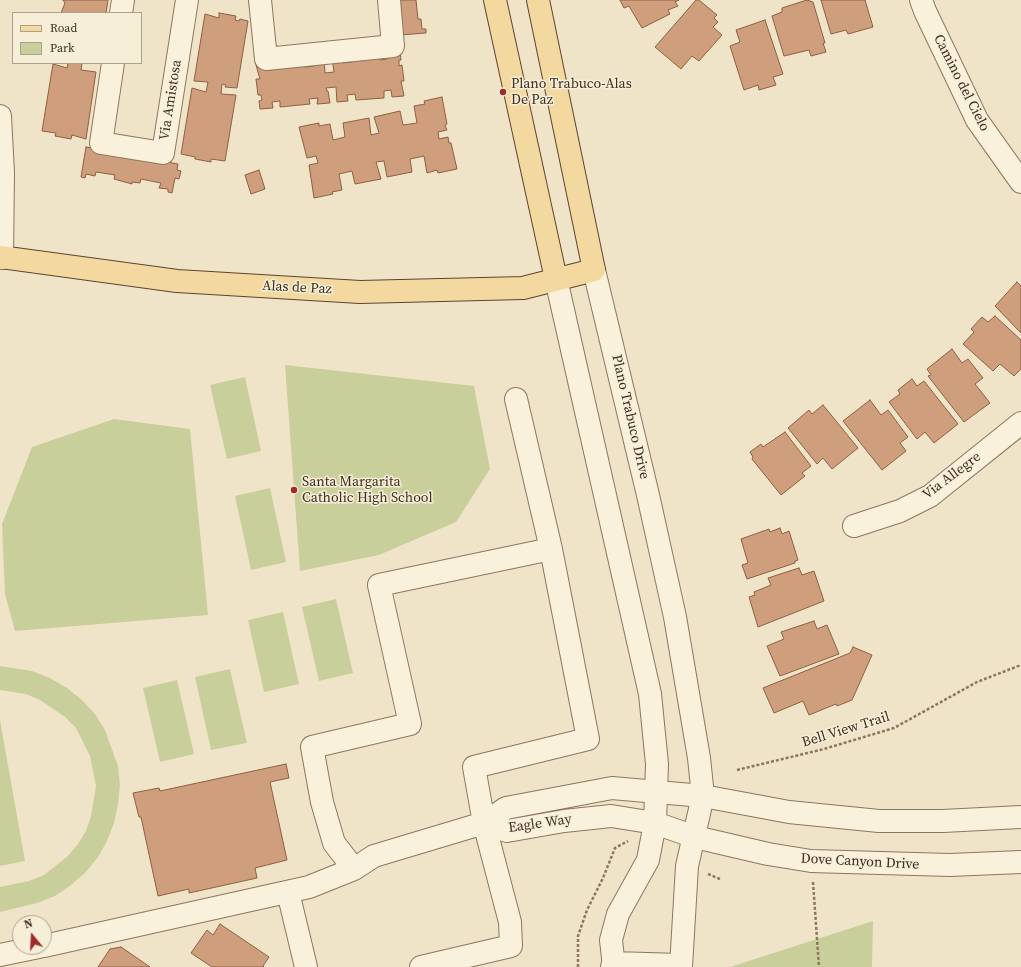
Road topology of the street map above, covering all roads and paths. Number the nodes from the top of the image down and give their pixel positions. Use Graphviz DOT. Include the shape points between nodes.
graph roads {
  1 [pos="123,0"];
  2 [pos="187,0"];
  3 [pos="260,0"];
  4 [pos="389,0"];
  5 [pos="495,0"];
  6 [pos="538,0"];
  7 [pos="922,0"];
  8 [pos="121,12"];
  9 [pos="113,64"];
  10 [pos="0,116"];
  11 [pos="1021,182"];
  12 [pos="1,258"];
  13 [pos="594,270"];
  14 [pos="556,280"];
  15 [pos="516,399"];
  16 [pos="1021,422"];
  17 [pos="854,526"];
  18 [pos="551,549"];
  19 [pos="1021,665"];
  20 [pos="737,770"];
  21 [pos="657,792"];
  22 [pos="703,796"];
  23 [pos="1021,817"];
  24 [pos="484,823"];
  25 [pos="655,823"];
  26 [pos="695,837"];
  27 [pos="811,862"];
  28 [pos="1021,862"];
  29 [pos="354,869"];
  30 [pos="288,892"];
  31 [pos="52,944"];
  32 [pos="12,953"];
  33 [pos="0,955"];
  34 [pos="613,966"];
  35 [pos="681,966"];
  36 [pos="306,967"];
  37 [pos="421,967"];
  38 [pos="819,967"];
  1 -- 8 [label="street"];
  2 -- 9 [label="street, Via Amistosa" via="163,153 101,143"];
  3 -- 4 [label="street" via="266,59 393,46"];
  5 -- 14 [label="main road"];
  6 -- 13 [label="main road, Plano Trabuco Drive"];
  7 -- 11 [label="street, Camino del Cielo" via="977,120"];
  10 -- 12 [label="street" via="4,173"];
  12 -- 14 [label="main road, Alas de Paz" via="176,281 360,292 523,288"];
  13 -- 14 [label="main road, Alas de Paz"];
  13 -- 22 [label="street, Plano Trabuco Drive" via="648,495 674,617 699,758"];
  14 -- 21 [label="street" via="650,694"];
  15 -- 18 [label="street"];
  16 -- 17 [label="street, Via Allegre" via="930,496 900,511"];
  18 -- 24 [label="street" via="588,738 474,767"];
  18 -- 29 [label="street" via="379,585 410,724 312,747 322,802 334,843"];
  19 -- 20 [label="path, Bell View Trail" via="977,682 894,728 824,749"];
  21 -- 22 [label="street"];
  21 -- 24 [label="street, Eagle Way" via="612,788 506,808"];
  21 -- 25 [label="street"];
  22 -- 23 [label="street" via="789,812 879,821"];
  22 -- 26 [label="street, Plano Trabuco Drive"];
  24 -- 25 [label="street, Eagle Way" via="507,831 611,816"];
  24 -- 29 [label="street" via="374,856"];
  24 -- 37 [label="street" via="510,922 511,946"];
  25 -- 26 [label="street, Dove Canyon Drive"];
  25 -- 34 [label="street" via="648,860 618,914 610,940"];
  26 -- 27 [label="street, Dove Canyon Drive"];
  26 -- 35 [label="street, Plano Trabuco Drive" via="687,866"];
  27 -- 28 [label="street, Dove Canyon Drive" via="942,865"];
  27 -- 38 [label="path"];
  29 -- 30 [label="street" via="309,887"];
  30 -- 31 [label="street"];
  30 -- 36 [label="street"];
  32 -- 33 [label="street"];
  34 -- 35 [label="street"];
}
